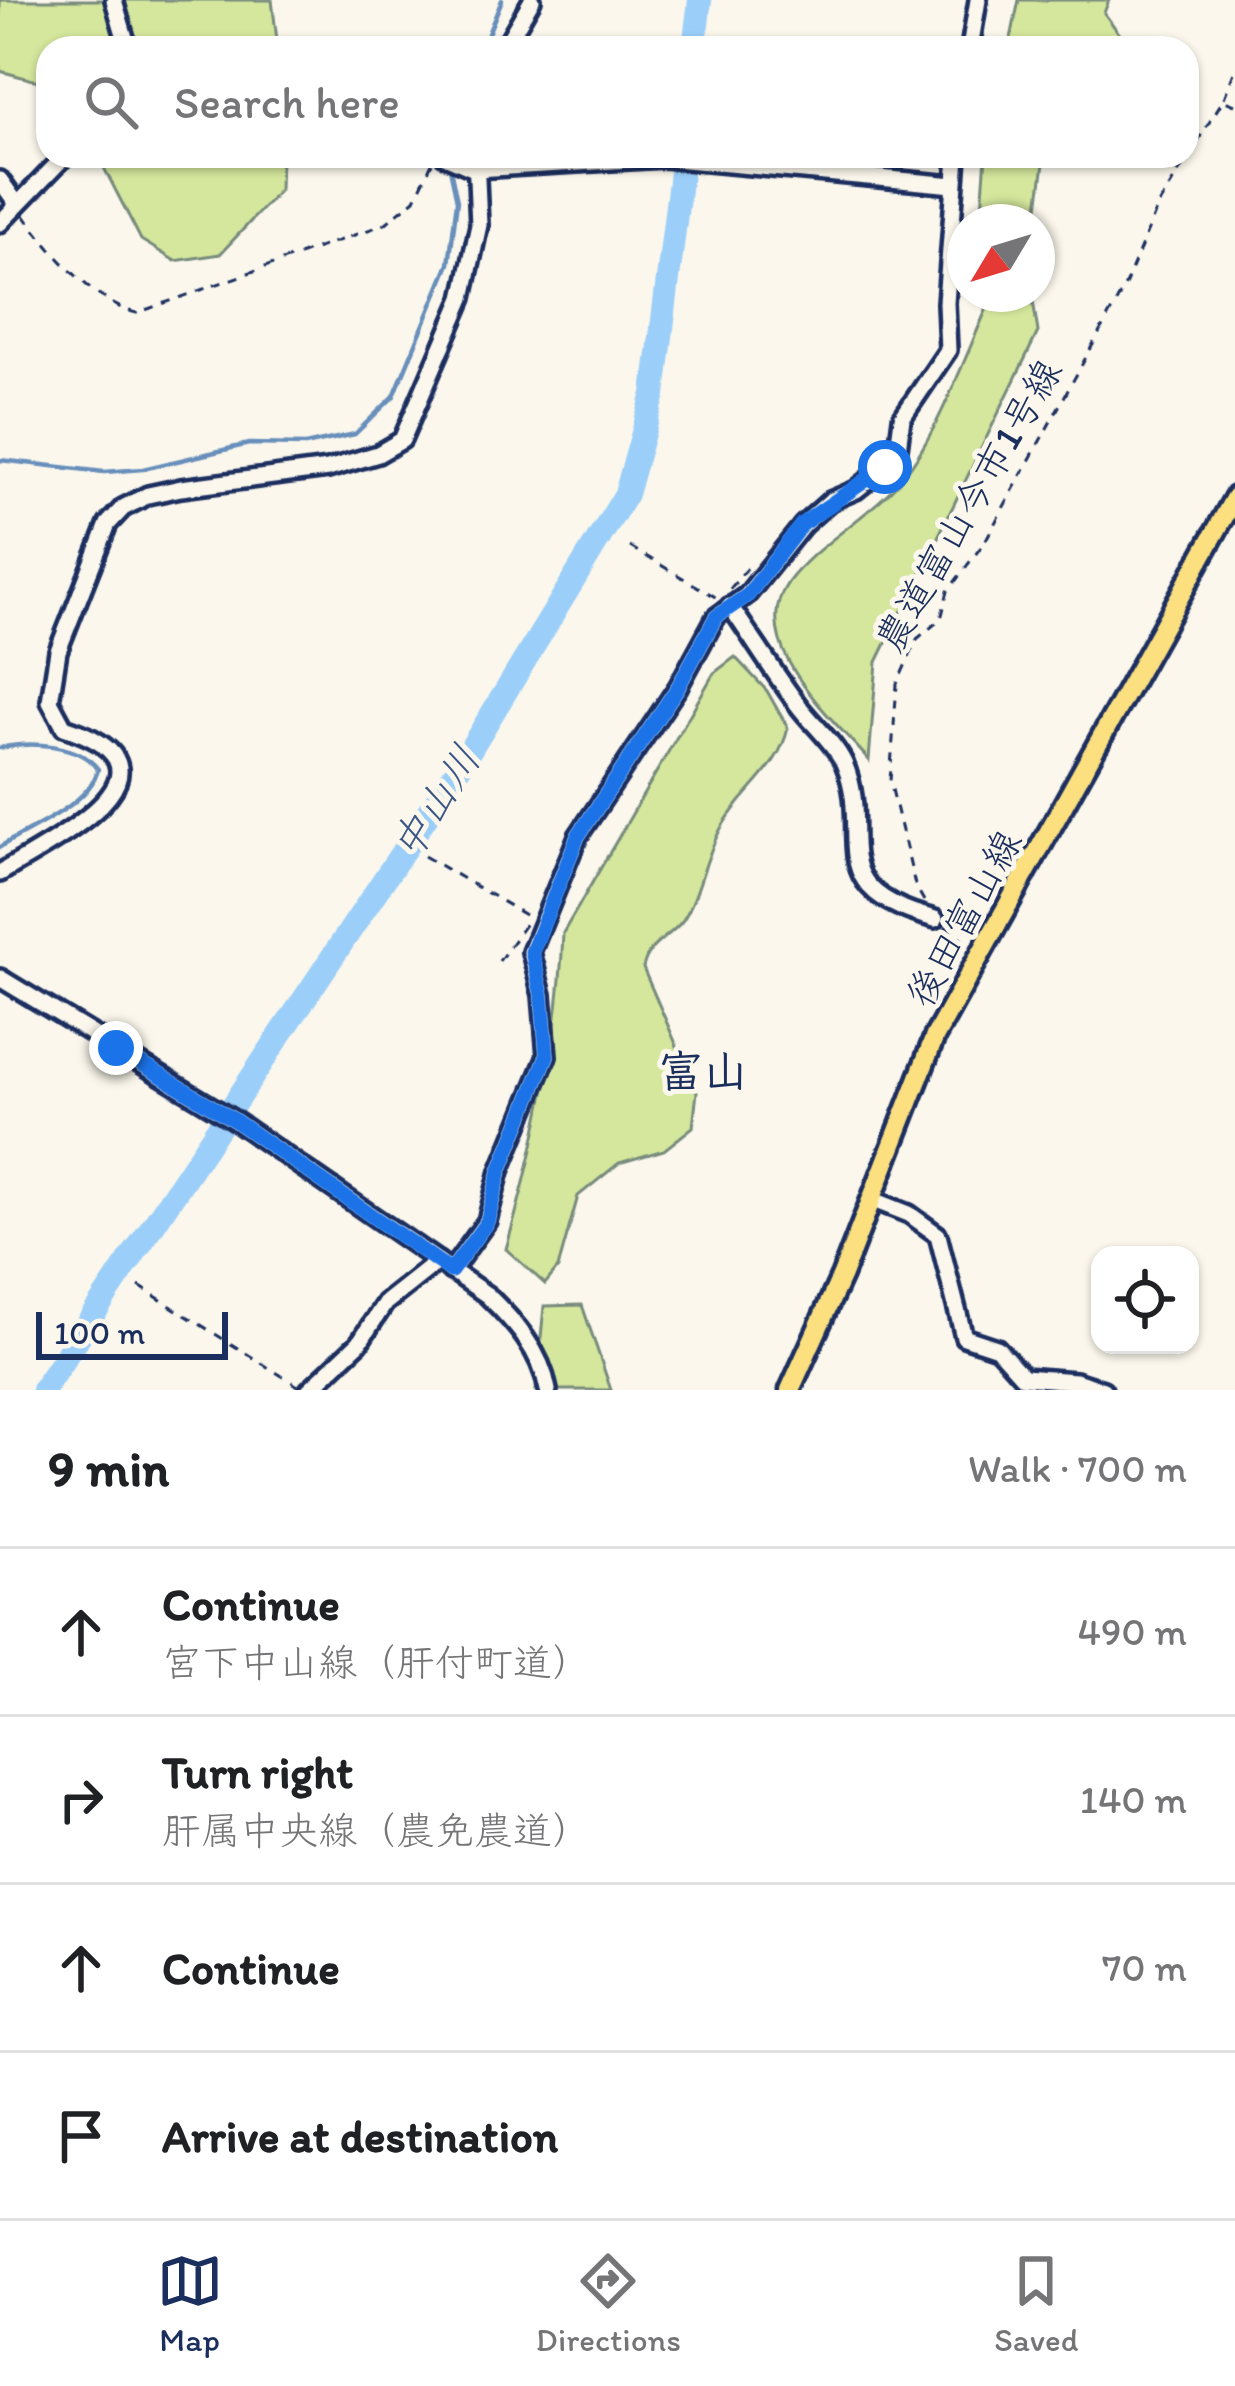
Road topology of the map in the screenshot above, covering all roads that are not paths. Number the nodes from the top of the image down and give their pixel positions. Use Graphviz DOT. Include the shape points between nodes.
graph roads {
  1 [pos="114,0"];
  2 [pos="532,0"];
  3 [pos="978,0"];
  4 [pos="124,36"];
  5 [pos="511,36"];
  6 [pos="972,36"];
  7 [pos="53,168"];
  8 [pos="476,168"];
  9 [pos="761,168"];
  10 [pos="956,168"];
  11 [pos="0,180"];
  12 [pos="954,185"];
  13 [pos="16,204"];
  14 [pos="0,223"];
  15 [pos="1235,497"];
  16 [pos="726,603"];
  17 [pos="0,873"];
  18 [pos="935,919"];
  19 [pos="0,978"];
  20 [pos="871,1199"];
  21 [pos="444,1266"];
  22 [pos="307,1390"];
  23 [pos="548,1390"];
  24 [pos="790,1390"];
  25 [pos="1103,1390"];
  1 -- 4 [label="street"];
  2 -- 5 [label="street"];
  3 -- 6 [label="street"];
  7 -- 13 [label="street"];
  8 -- 17 [label="street" via="479,225 463,298 402,440 328,469 148,495 108,524 58,651 50,700 64,728 114,754 116,780 92,816"];
  9 -- 12 [label="street"];
  10 -- 12 [label="street"];
  11 -- 13 [label="street"];
  12 -- 16 [label="street" via="948,350 902,418 898,448 885,467 802,524 748,595"];
  13 -- 14 [label="street"];
  15 -- 20 [label="main road, 後田富山線" via="935,1036"];
  16 -- 18 [label="street" via="842,759 853,860 894,908"];
  16 -- 21 [label="street" via="578,836 537,921 532,952 547,1056 487,1222"];
  19 -- 21 [label="street" via="234,1120"];
  20 -- 24 [label="main road, 後田富山線"];
  20 -- 25 [label="street" via="938,1235 964,1337 997,1348 1023,1377"];
  21 -- 22 [label="street" via="385,1303 359,1343"];
  21 -- 23 [label="street" via="516,1323"];
}
